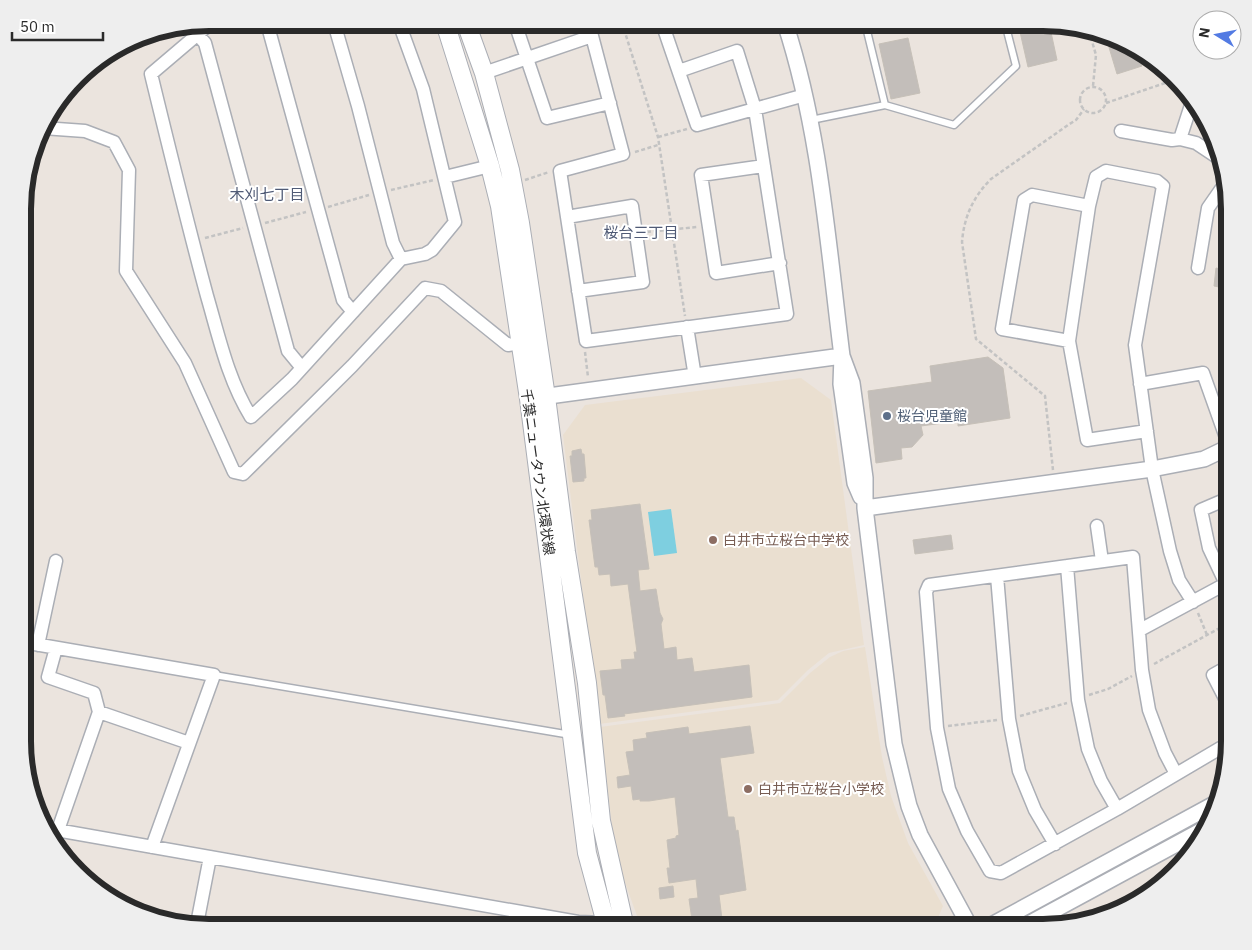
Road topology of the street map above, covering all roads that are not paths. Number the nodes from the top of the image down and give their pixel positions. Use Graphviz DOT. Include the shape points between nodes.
graph roads {
  1 [pos="269,31"];
  2 [pos="337,31"];
  3 [pos="402,31"];
  4 [pos="448,31"];
  5 [pos="469,31"];
  6 [pos="518,31"];
  7 [pos="199,32"];
  8 [pos="665,32"];
  9 [pos="787,32"];
  10 [pos="867,32"];
  11 [pos="1007,32"];
  12 [pos="197,34"];
  13 [pos="527,58"];
  14 [pos="679,71"];
  15 [pos="484,73"];
  16 [pos="805,95"];
  17 [pos="610,103"];
  18 [pos="885,105"];
  19 [pos="756,109"];
  20 [pos="1190,109"];
  21 [pos="810,120"];
  22 [pos="51,129"];
  23 [pos="1121,131"];
  24 [pos="1180,139"];
  25 [pos="1211,153"];
  26 [pos="490,166"];
  27 [pos="764,166"];
  28 [pos="446,177"];
  29 [pos="1220,192"];
  30 [pos="1089,206"];
  31 [pos="567,217"];
  32 [pos="401,259"];
  33 [pos="780,263"];
  34 [pos="1198,268"];
  35 [pos="578,291"];
  36 [pos="353,312"];
  37 [pos="687,327"];
  38 [pos="1069,341"];
  39 [pos="520,343"];
  40 [pos="842,356"];
  41 [pos="302,368"];
  42 [pos="695,377"];
  43 [pos="1140,384"];
  44 [pos="538,398"];
  45 [pos="1221,423"];
  46 [pos="1147,431"];
  47 [pos="1221,451"];
  48 [pos="1152,469"];
  49 [pos="1220,502"];
  50 [pos="865,508"];
  51 [pos="1097,526"];
  52 [pos="56,561"];
  53 [pos="1102,561"];
  54 [pos="1067,566"];
  55 [pos="1220,569"];
  56 [pos="997,576"];
  57 [pos="1220,587"];
  58 [pos="1193,602"];
  59 [pos="1140,630"];
  60 [pos="32,644"];
  61 [pos="38,645"];
  62 [pos="56,648"];
  63 [pos="1220,670"];
  64 [pos="214,675"];
  65 [pos="1220,688"];
  66 [pos="99,712"];
  67 [pos="572,735"];
  68 [pos="190,744"];
  69 [pos="1220,748"];
  70 [pos="1176,774"];
  71 [pos="1207,808"];
  72 [pos="1117,809"];
  73 [pos="55,830"];
  74 [pos="58,830"];
  75 [pos="1194,834"];
  76 [pos="1055,844"];
  77 [pos="152,847"];
  78 [pos="210,857"];
  79 [pos="198,918"];
  80 [pos="542,918"];
  81 [pos="604,918"];
  82 [pos="624,919"];
  83 [pos="965,919"];
  84 [pos="1005,919"];
  85 [pos="1039,919"];
  1 -- 36 [label="street" via="343,300"];
  2 -- 32 [label="street" via="393,243"];
  3 -- 28 [label="street" via="423,89"];
  4 -- 26 [label="main road, 千葉ニュータウン北環状線"];
  5 -- 15 [label="main road, 千葉ニュータウン北環状線"];
  6 -- 13 [label="street"];
  7 -- 12 [label="street"];
  8 -- 14 [label="street"];
  9 -- 16 [label="street"];
  10 -- 18 [label="lane"];
  11 -- 18 [label="lane" via="1016,66 954,125"];
  12 -- 41 [label="street" via="205,44 288,351"];
  12 -- 41 [label="street" via="152,74 192,242 227,366 251,417"];
  13 -- 15 [label="street"];
  13 -- 17 [label="street" via="547,118"];
  13 -- 17 [label="street" via="592,36"];
  14 -- 19 [label="street" via="697,125"];
  14 -- 19 [label="street" via="737,51"];
  15 -- 44 [label="main road, 千葉ニュータウン北環状線" via="510,170 520,223"];
  16 -- 19 [label="street"];
  16 -- 21 [label="street"];
  17 -- 31 [label="street" via="623,154 560,171"];
  18 -- 21 [label="lane"];
  19 -- 27 [label="street"];
  20 -- 24 [label="street"];
  21 -- 40 [label="street"];
  22 -- 39 [label="street" via="84,131 114,142 129,170 126,272 185,362 234,472 243,474 425,288 441,291 508,345"];
  23 -- 24 [label="street"];
  24 -- 25 [label="street" via="1196,143"];
  26 -- 28 [label="street"];
  26 -- 39 [label="main road, 千葉ニュータウン北環状線" via="500,206"];
  27 -- 33 [label="street"];
  27 -- 33 [label="street" via="702,175 716,273"];
  28 -- 32 [label="street" via="456,222 432,250"];
  29 -- 34 [label="street" via="1208,208"];
  30 -- 38 [label="street"];
  30 -- 38 [label="street" via="1032,195 1024,200 1002,328"];
  30 -- 43 [label="street" via="1096,177 1106,171 1157,181 1163,186 1135,345"];
  31 -- 35 [label="street"];
  31 -- 35 [label="street" via="632,206 643,282"];
  32 -- 36 [label="street"];
  33 -- 37 [label="street" via="787,314"];
  35 -- 37 [label="street" via="586,341"];
  36 -- 41 [label="street"];
  37 -- 42 [label="street"];
  38 -- 46 [label="street" via="1087,440"];
  39 -- 44 [label="main road, 千葉ニュータウン北環状線"];
  40 -- 42 [label="street"];
  40 -- 50 [label="street" via="841,384 855,483"];
  42 -- 44 [label="street"];
  43 -- 45 [label="street" via="1203,373"];
  43 -- 46 [label="street"];
  44 -- 67 [label="main road, 千葉ニュータウン北環状線"];
  44 -- 82 [label="main road, 千葉ニュータウン北環状線" via="587,683 601,821"];
  46 -- 48 [label="street"];
  47 -- 48 [label="street" via="1204,459"];
  48 -- 50 [label="street"];
  48 -- 58 [label="street" via="1170,551 1180,580"];
  49 -- 55 [label="street" via="1201,510 1209,548"];
  50 -- 83 [label="street" via="900,773 920,835"];
  51 -- 53 [label="street"];
  52 -- 61 [label="street"];
  53 -- 54 [label="street"];
  53 -- 59 [label="street" via="1133,558"];
  54 -- 56 [label="street"];
  54 -- 72 [label="street" via="1078,700 1088,749"];
  56 -- 76 [label="street" via="1009,719 1019,771 1034,810"];
  56 -- 76 [label="street" via="929,586 926,592 937,728 950,789 967,831 990,872 1001,873"];
  57 -- 58 [label="street"];
  58 -- 59 [label="street"];
  59 -- 70 [label="street" via="1149,710"];
  60 -- 61 [label="street"];
  61 -- 62 [label="street"];
  62 -- 64 [label="street"];
  62 -- 66 [label="street" via="48,677 94,693"];
  63 -- 65 [label="street" via="1213,674"];
  64 -- 67 [label="lane"];
  64 -- 68 [label="street"];
  66 -- 68 [label="street"];
  66 -- 74 [label="street"];
  67 -- 81 [label="main road, 千葉ニュータウン北環状線" via="586,852"];
  68 -- 77 [label="street"];
  69 -- 70 [label="street"];
  70 -- 72 [label="street"];
  71 -- 84 [label="street"];
  72 -- 76 [label="street"];
  73 -- 74 [label="street"];
  74 -- 77 [label="street"];
  75 -- 85 [label="street"];
  77 -- 78 [label="street"];
  78 -- 79 [label="street"];
  78 -- 80 [label="street"];
}
